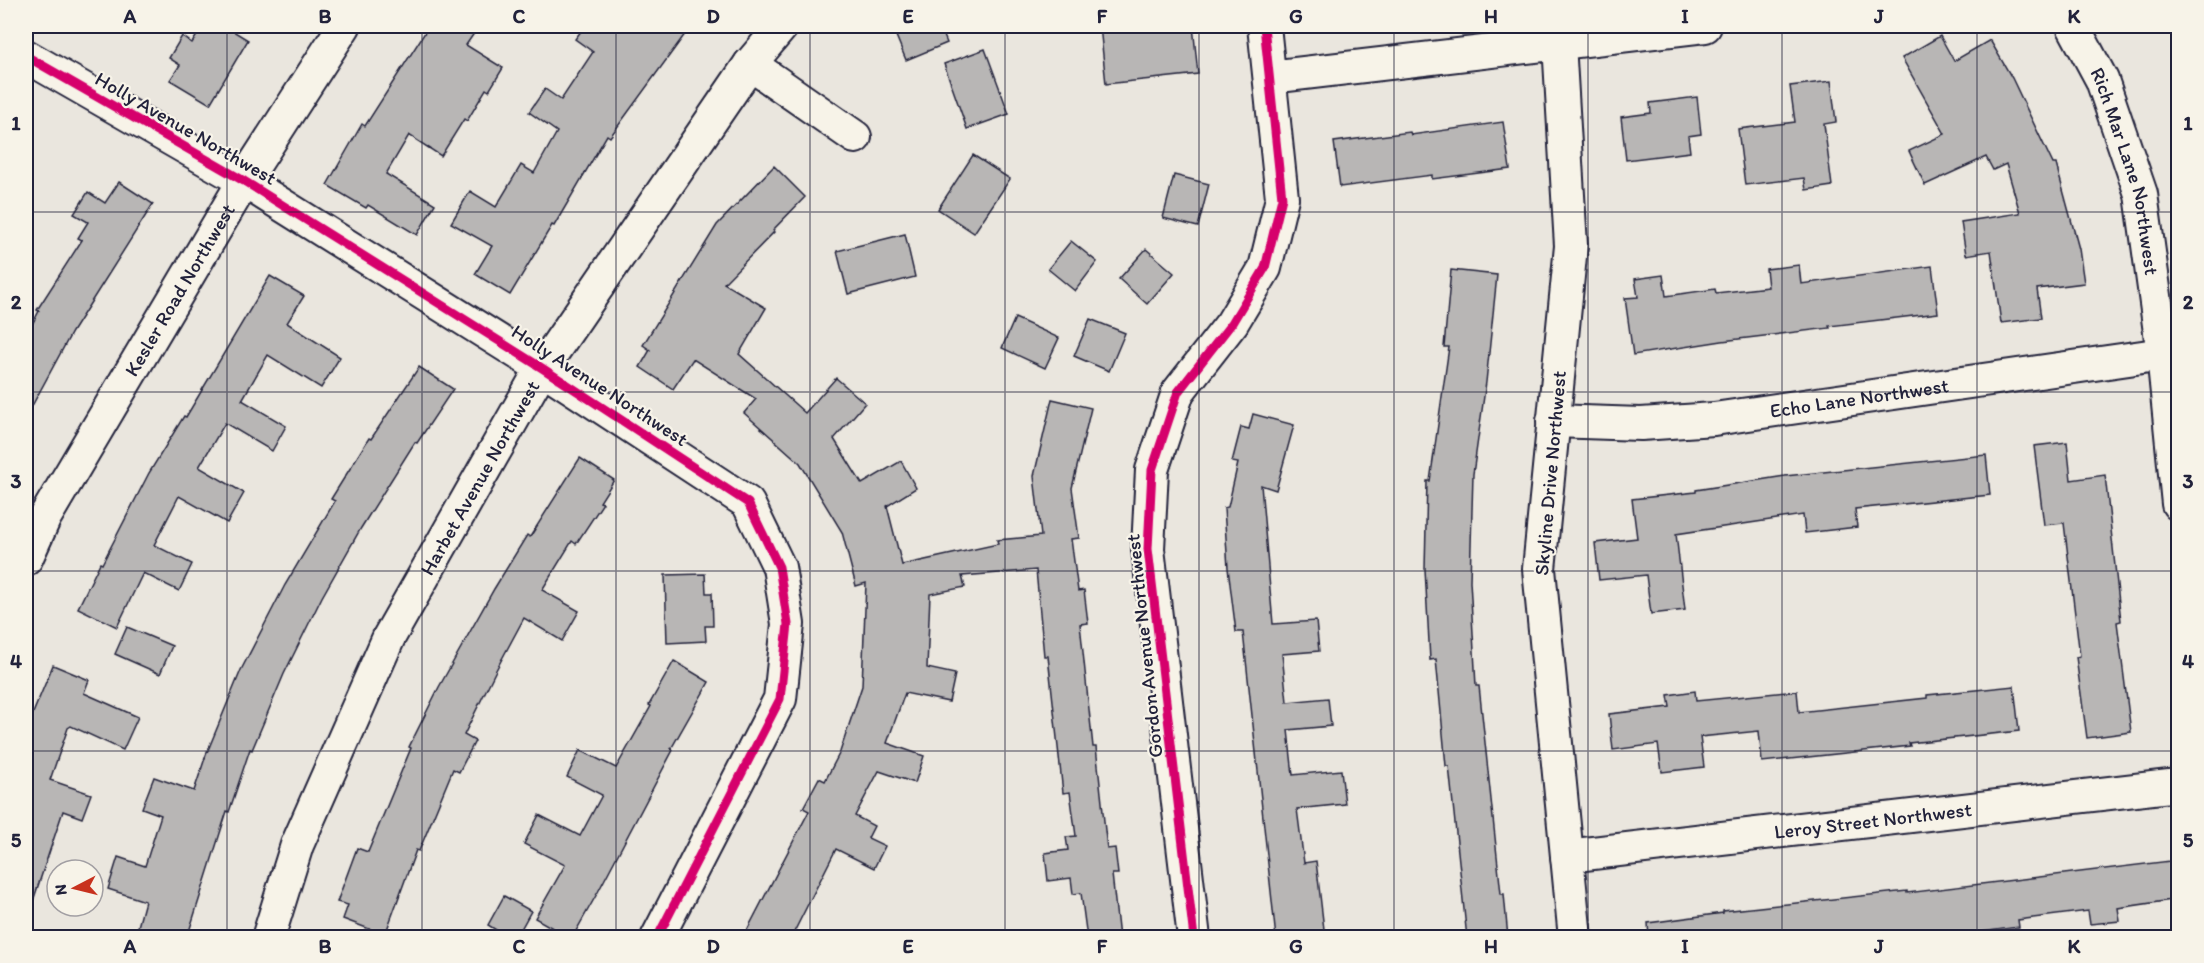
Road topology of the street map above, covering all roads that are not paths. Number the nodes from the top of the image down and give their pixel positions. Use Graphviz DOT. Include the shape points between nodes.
graph roads {
  1 [pos="344,26"];
  2 [pos="782,26"];
  3 [pos="1264,26"];
  4 [pos="1705,26"];
  5 [pos="2073,26"];
  6 [pos="1558,43"];
  7 [pos="26,56"];
  8 [pos="750,64"];
  9 [pos="1269,77"];
  10 [pos="855,137"];
  11 [pos="244,181"];
  12 [pos="2163,354"];
  13 [pos="542,368"];
  14 [pos="1553,422"];
  15 [pos="2178,504"];
  16 [pos="26,559"];
  17 [pos="2178,785"];
  18 [pos="1567,856"];
  19 [pos="268,938"];
  20 [pos="657,938"];
  21 [pos="1194,938"];
  22 [pos="1575,938"];
  1 -- 11 [label="street, Kesler Road Northwest"];
  2 -- 8 [label="street, Harbet Avenue Northwest"];
  3 -- 9 [label="street, Gordon Avenue Northwest"];
  4 -- 6 [label="street"];
  5 -- 12 [label="street, Rich Mar Lane Northwest" via="2102,80 2141,194"];
  6 -- 9 [label="street"];
  6 -- 14 [label="street, Skyline Drive Northwest" via="1571,246"];
  7 -- 11 [label="street, Holly Avenue Northwest"];
  8 -- 10 [label="street"];
  8 -- 13 [label="street, Harbet Avenue Northwest"];
  9 -- 21 [label="street, Gordon Avenue Northwest" via="1282,198 1265,268 1233,323 1178,392 1152,470 1148,549"];
  11 -- 13 [label="street, Holly Avenue Northwest"];
  11 -- 16 [label="street, Kesler Road Northwest" via="45,517"];
  12 -- 14 [label="street, Echo Lane Northwest" via="1714,419"];
  12 -- 15 [label="street, Rich Mar Lane Northwest"];
  13 -- 19 [label="street, Harbet Avenue Northwest" via="389,637 297,846"];
  13 -- 20 [label="street, Holly Avenue Northwest" via="748,503 779,567 788,624 780,699"];
  14 -- 18 [label="street, Skyline Drive Northwest" via="1539,569"];
  17 -- 18 [label="street, Leroy Street Northwest"];
  18 -- 22 [label="street, Skyline Drive Northwest"];
}
